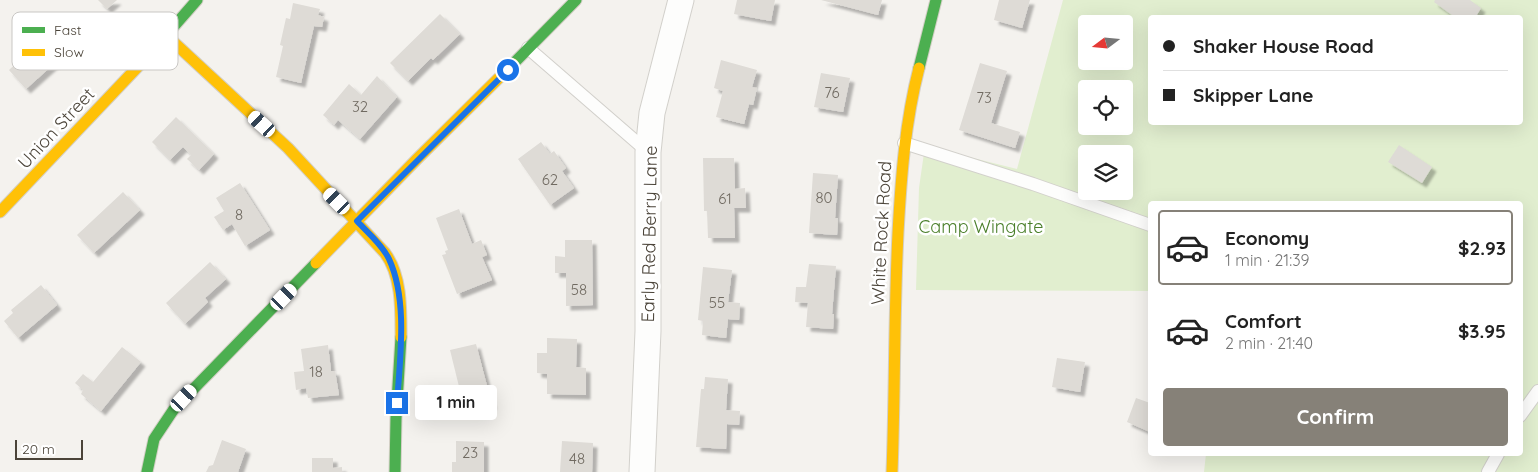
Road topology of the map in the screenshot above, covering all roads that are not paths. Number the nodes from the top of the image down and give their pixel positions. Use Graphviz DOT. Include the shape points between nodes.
graph roads {
  1 [pos="197,0"];
  2 [pos="576,0"];
  3 [pos="681,0"];
  4 [pos="936,0"];
  5 [pos="178,23"];
  6 [pos="178,46"];
  7 [pos="528,48"];
  8 [pos="135,70"];
  9 [pos="904,143"];
  10 [pos="648,152"];
  11 [pos="0,212"];
  12 [pos="357,221"];
  13 [pos="1148,224"];
  14 [pos="1538,391"];
  15 [pos="1523,412"];
  16 [pos="1497,456"];
  17 [pos="147,472"];
  18 [pos="395,472"];
  19 [pos="642,472"];
  20 [pos="892,472"];
  21 [pos="1488,472"];
  1 -- 5 [label="street, Union Street"];
  2 -- 7 [label="street"];
  3 -- 10 [label="street, Early Red Berry Lane" via="652,113"];
  4 -- 9 [label="street, White Rock Road"];
  6 -- 12 [label="street" via="288,148"];
  7 -- 10 [label="lane"];
  7 -- 12 [label="street"];
  8 -- 11 [label="street, Union Street"];
  9 -- 13 [label="lane"];
  9 -- 20 [label="street, White Rock Road" via="896,255"];
  10 -- 19 [label="street, Early Red Berry Lane" via="648,322"];
  12 -- 17 [label="street" via="174,409 154,439"];
  12 -- 18 [label="street" via="388,257 400,305"];
  14 -- 15 [label="lane"];
  16 -- 21 [label="lane"];
}
